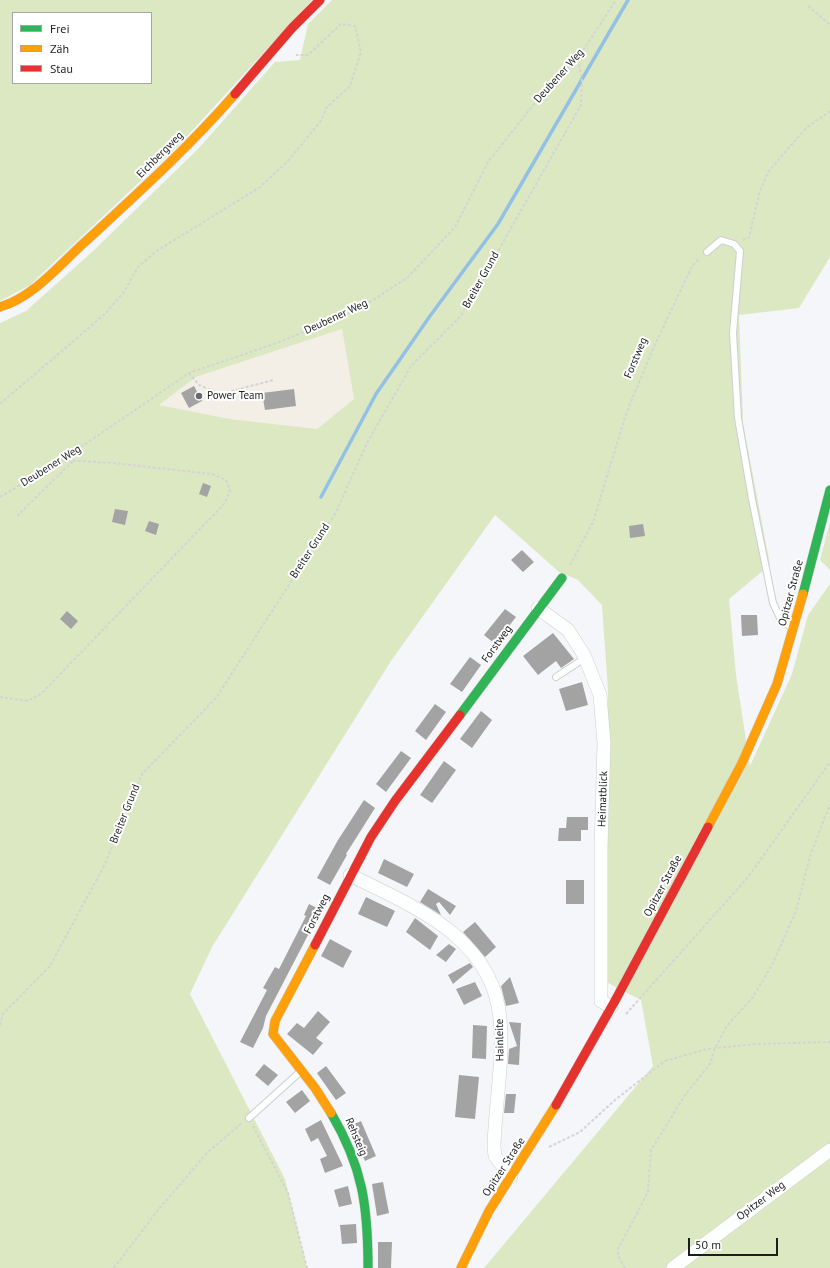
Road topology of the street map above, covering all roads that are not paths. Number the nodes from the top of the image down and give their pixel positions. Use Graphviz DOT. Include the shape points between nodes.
graph roads {
  1 [pos="320,0"];
  2 [pos="707,252"];
  3 [pos="0,307"];
  4 [pos="830,490"];
  5 [pos="562,578"];
  6 [pos="538,608"];
  7 [pos="794,628"];
  8 [pos="585,658"];
  9 [pos="556,677"];
  10 [pos="350,875"];
  11 [pos="612,1007"];
  12 [pos="273,1034"];
  13 [pos="302,1070"];
  14 [pos="249,1118"];
  15 [pos="830,1150"];
  16 [pos="511,1177"];
  17 [pos="368,1268"];
  18 [pos="461,1268"];
  19 [pos="673,1268"];
  1 -- 3 [label="street, Eichbergweg" via="292,28 223,108 161,172 39,284 14,303"];
  2 -- 7 [label="lane" via="721,240 739,247 741,257 733,333 738,418 773,603 781,620"];
  4 -- 7 [label="street, Opitzer Straße"];
  5 -- 6 [label="street, Forstweg"];
  6 -- 8 [label="street, Heimatblick" via="568,630"];
  6 -- 10 [label="street, Forstweg" via="395,801"];
  7 -- 11 [label="street, Opitzer Straße" via="777,684 742,763"];
  8 -- 9 [label="lane"];
  8 -- 11 [label="street, Heimatblick" via="600,695 604,743 601,1001"];
  10 -- 12 [label="street, Forstweg" via="275,1021"];
  10 -- 16 [label="street, Hainleite" via="436,919 476,957 493,985 500,1019 500,1073 494,1147 495,1156"];
  11 -- 16 [label="street, Opitzer Straße" via="568,1085"];
  12 -- 13 [label="street, Rehsteig"];
  13 -- 14 [label="lane"];
  13 -- 17 [label="street, Rehsteig" via="340,1125 357,1170 363,1190 367,1224"];
  15 -- 19 [label="street, Opitzer Weg"];
  16 -- 18 [label="street, Opitzer Straße" via="489,1211"];
}
